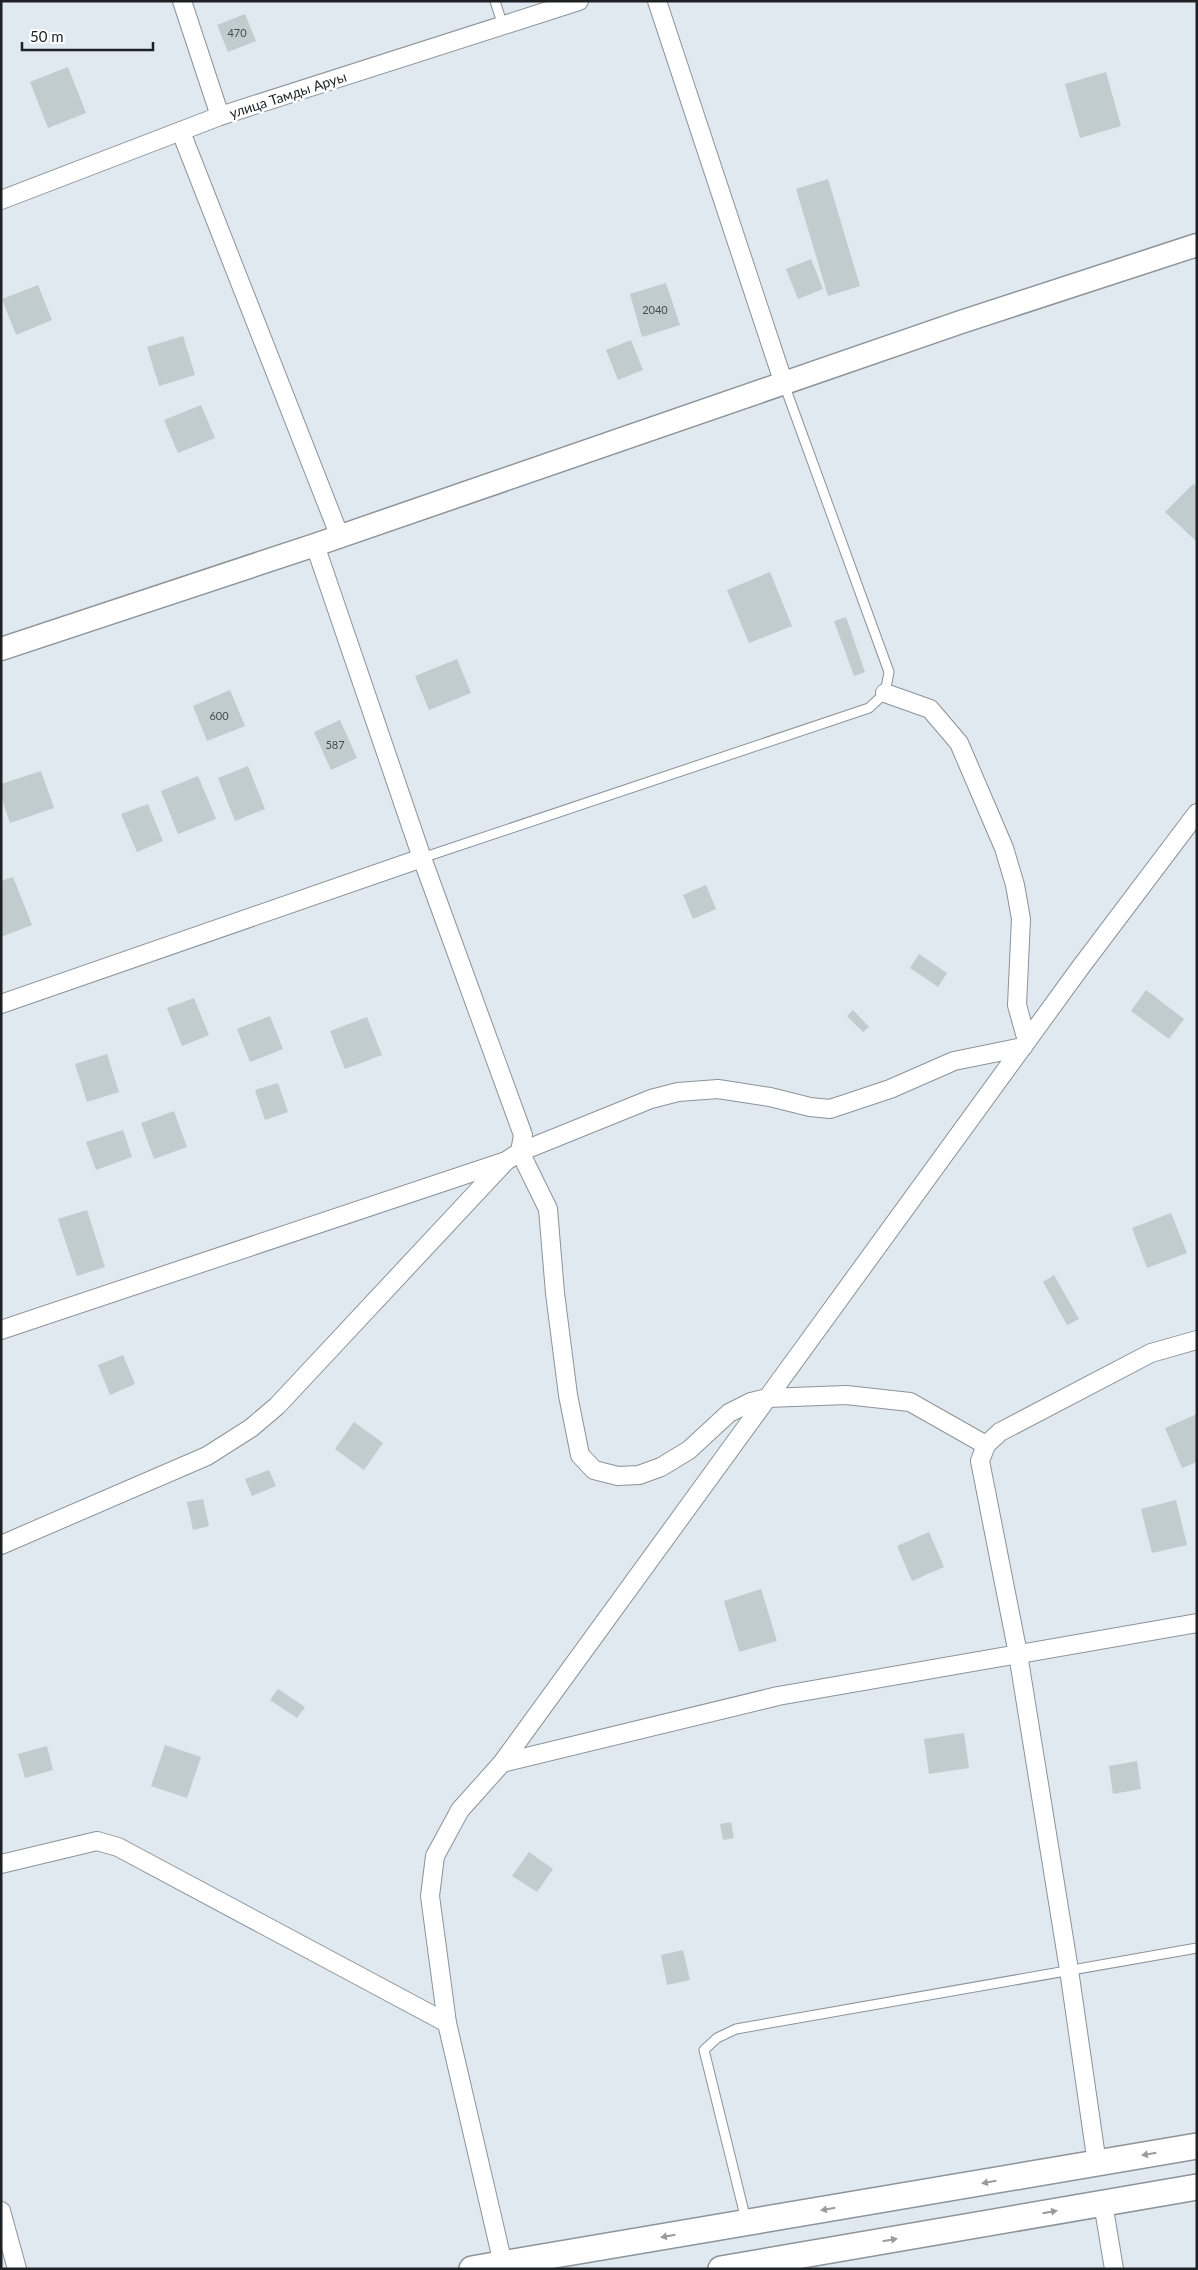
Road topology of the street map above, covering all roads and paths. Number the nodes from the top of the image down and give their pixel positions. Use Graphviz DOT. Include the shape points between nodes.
graph roads {
  1 [pos="182,1"];
  2 [pos="495,1"];
  3 [pos="579,1"];
  4 [pos="657,1"];
  5 [pos="503,26"];
  6 [pos="220,116"];
  7 [pos="181,132"];
  8 [pos="1,200"];
  9 [pos="1197,245"];
  10 [pos="784,384"];
  11 [pos="340,537"];
  12 [pos="315,546"];
  13 [pos="1,649"];
  14 [pos="885,693"];
  15 [pos="1197,813"];
  16 [pos="422,858"];
  17 [pos="1,1004"];
  18 [pos="1025,1044"];
  19 [pos="513,1156"];
  20 [pos="1,1330"];
  21 [pos="1197,1340"];
  22 [pos="767,1398"];
  23 [pos="986,1445"];
  24 [pos="1,1545"];
  25 [pos="1197,1623"];
  26 [pos="1018,1654"];
  27 [pos="502,1762"];
  28 [pos="1,1864"];
  29 [pos="1197,1948"];
  30 [pos="1069,1970"];
  31 [pos="447,2022"];
  32 [pos="1197,2146"];
  33 [pos="1097,2164"];
  34 [pos="1197,2187"];
  35 [pos="1103,2203"];
  36 [pos="1,2211"];
  37 [pos="746,2222"];
  38 [pos="503,2264"];
  39 [pos="765,2265"];
  40 [pos="17,2269"];
  41 [pos="472,2269"];
  42 [pos="721,2269"];
  43 [pos="1114,2269"];
  1 -- 6 [label="street"];
  2 -- 5 [label="lane"];
  3 -- 5 [label="street, улица Тамды Аруы"];
  4 -- 10 [label="street"];
  5 -- 6 [label="street, улица Тамды Аруы"];
  6 -- 7 [label="street, улица Тамды Аруы"];
  7 -- 8 [label="street, улица Тамды Аруы"];
  7 -- 11 [label="street"];
  9 -- 10 [label="street"];
  10 -- 11 [label="street"];
  10 -- 14 [label="lane" via="889,672"];
  11 -- 12 [label="street"];
  12 -- 13 [label="street"];
  12 -- 16 [label="street"];
  14 -- 16 [label="lane" via="869,708"];
  14 -- 18 [label="street" via="930,709 959,743 1004,848 1021,919 1017,1005"];
  15 -- 18 [label="street"];
  16 -- 17 [label="street"];
  16 -- 19 [label="street" via="523,1135"];
  18 -- 19 [label="street" via="954,1061 890,1089 830,1109 810,1108 770,1097 718,1089 678,1092 651,1099"];
  18 -- 22 [label="street"];
  19 -- 20 [label="street"];
  19 -- 22 [label="street" via="548,1209 568,1395 580,1455 594,1470 618,1476 639,1475 661,1467 689,1450 729,1413"];
  19 -- 24 [label="street" via="277,1406 251,1428 207,1456"];
  21 -- 23 [label="street" via="1151,1353 1000,1432"];
  22 -- 23 [label="street" via="846,1395 910,1402"];
  22 -- 27 [label="street"];
  23 -- 26 [label="street" via="980,1461"];
  25 -- 26 [label="street"];
  26 -- 27 [label="street" via="778,1696"];
  26 -- 30 [label="street"];
  27 -- 31 [label="street" via="460,1810 435,1856 430,1896"];
  28 -- 31 [label="street" via="97,1841 118,1847"];
  29 -- 30 [label="lane"];
  30 -- 33 [label="street"];
  30 -- 37 [label="lane" via="736,2029 717,2038 704,2050"];
  31 -- 38 [label="street"];
  32 -- 33 [label="main road, one-way"];
  33 -- 37 [label="main road, one-way"];
  34 -- 35 [label="main road"];
  39 -- 35 [label="main road, one-way"];
  35 -- 43 [label="street"];
  36 -- 40 [label="street"];
  37 -- 38 [label="main road, one-way"];
  38 -- 41 [label="main road"];
  39 -- 42 [label="main road"];
}
